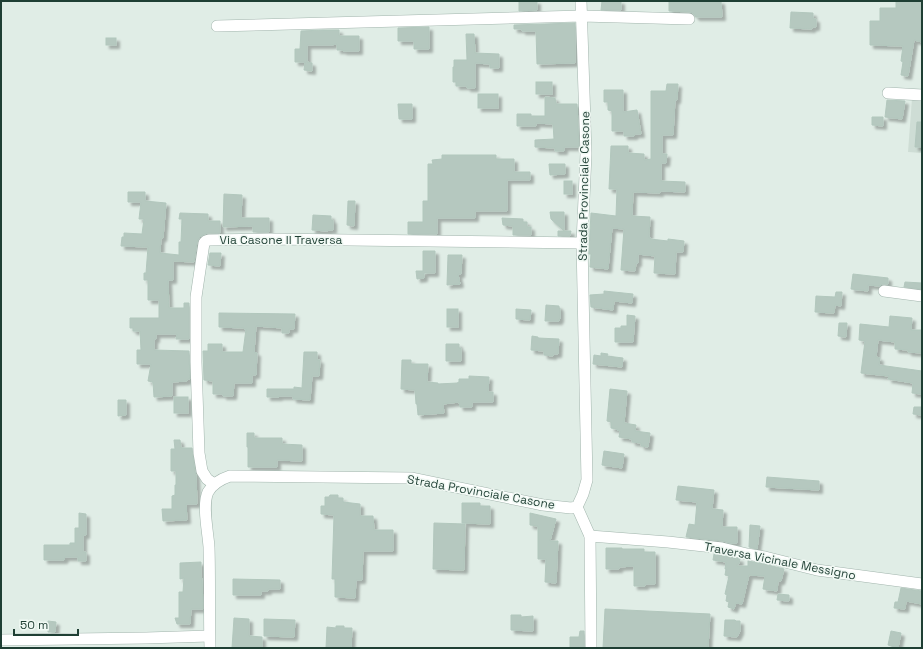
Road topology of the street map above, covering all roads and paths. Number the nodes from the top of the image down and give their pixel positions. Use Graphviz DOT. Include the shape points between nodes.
graph roads {
  1 [pos="581,1"];
  2 [pos="582,16"];
  3 [pos="689,19"];
  4 [pos="217,26"];
  5 [pos="888,93"];
  6 [pos="922,96"];
  7 [pos="582,243"];
  8 [pos="884,291"];
  9 [pos="922,296"];
  10 [pos="214,484"];
  11 [pos="577,507"];
  12 [pos="590,536"];
  13 [pos="922,584"];
  14 [pos="209,636"];
  15 [pos="1,640"];
  16 [pos="210,648"];
  17 [pos="591,648"];
  1 -- 2 [label="street, Strada Provinciale Casone"];
  2 -- 3 [label="street"];
  2 -- 4 [label="street"];
  2 -- 7 [label="street, Strada Provinciale Casone" via="586,154"];
  5 -- 6 [label="street"];
  7 -- 10 [label="street, Via Casone II Traversa" via="269,239 206,241 196,297 198,430 202,471"];
  7 -- 11 [label="street, Strada Provinciale Casone" via="587,480"];
  8 -- 9 [label="street"];
  10 -- 11 [label="street, Strada Provinciale Casone" via="230,476 411,478 543,505"];
  10 -- 14 [label="street" via="205,500 209,546"];
  11 -- 12 [label="street"];
  12 -- 13 [label="street, Traversa Vicinale Messigno" via="722,548 817,570"];
  12 -- 17 [label="street"];
  14 -- 15 [label="street"];
  14 -- 16 [label="street"];
}
